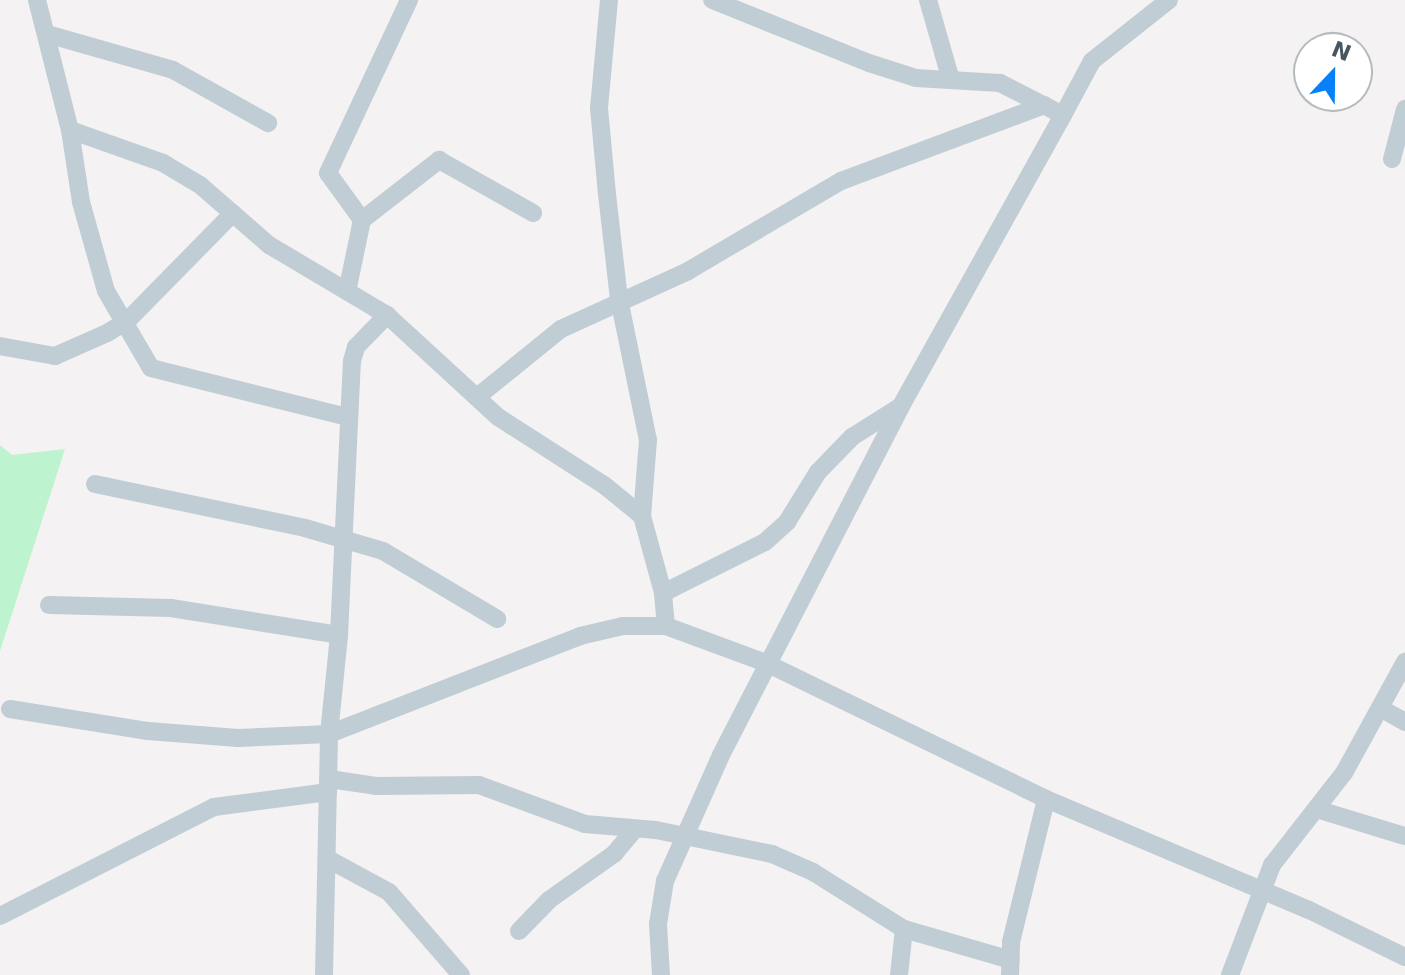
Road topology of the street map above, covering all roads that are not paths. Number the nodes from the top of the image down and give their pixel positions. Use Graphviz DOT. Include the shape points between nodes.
graph roads {
  1 [pos="37,0"];
  2 [pos="409,0"];
  3 [pos="609,0"];
  4 [pos="712,0"];
  5 [pos="928,0"];
  6 [pos="1169,0"];
  7 [pos="47,34"];
  8 [pos="951,80"];
  9 [pos="1044,105"];
  10 [pos="1405,109"];
  11 [pos="1063,115"];
  12 [pos="268,123"];
  13 [pos="70,130"];
  14 [pos="1392,159"];
  15 [pos="233,213"];
  16 [pos="533,213"];
  17 [pos="362,220"];
  18 [pos="348,287"];
  19 [pos="619,299"];
  20 [pos="387,315"];
  21 [pos="127,321"];
  22 [pos="0,346"];
  23 [pos="477,397"];
  24 [pos="901,406"];
  25 [pos="347,417"];
  26 [pos="95,484"];
  27 [pos="642,516"];
  28 [pos="343,539"];
  29 [pos="663,593"];
  30 [pos="49,605"];
  31 [pos="497,619"];
  32 [pos="666,626"];
  33 [pos="339,635"];
  34 [pos="1405,662"];
  35 [pos="766,663"];
  36 [pos="1380,708"];
  37 [pos="10,709"];
  38 [pos="1405,722"];
  39 [pos="329,734"];
  40 [pos="329,785"];
  41 [pos="1046,799"];
  42 [pos="1316,809"];
  43 [pos="634,830"];
  44 [pos="685,836"];
  45 [pos="1405,836"];
  46 [pos="328,859"];
  47 [pos="1260,889"];
  48 [pos="0,916"];
  49 [pos="904,929"];
  50 [pos="519,931"];
  51 [pos="1405,957"];
  52 [pos="1011,967"];
  53 [pos="324,975"];
  54 [pos="461,975"];
  55 [pos="661,975"];
  56 [pos="899,975"];
  57 [pos="1230,975"];
  1 -- 7 [label="street"];
  2 -- 17 [label="street" via="328,173"];
  3 -- 19 [label="street" via="599,108"];
  4 -- 8 [label="street" via="869,63 916,78"];
  5 -- 8 [label="street"];
  6 -- 11 [label="street" via="1092,61"];
  7 -- 12 [label="street" via="173,70"];
  7 -- 13 [label="street" via="51,70"];
  8 -- 9 [label="street" via="1000,83"];
  9 -- 11 [label="street"];
  9 -- 19 [label="street" via="841,181 688,271"];
  10 -- 14 [label="street"];
  11 -- 24 [label="street"];
  13 -- 15 [label="street" via="163,163"];
  13 -- 21 [label="street" via="81,202 106,291"];
  15 -- 18 [label="street" via="269,245"];
  15 -- 21 [label="street"];
  16 -- 17 [label="street" via="439,160"];
  17 -- 18 [label="street"];
  18 -- 20 [label="street"];
  19 -- 23 [label="street" via="561,329"];
  19 -- 27 [label="street" via="646,428"];
  20 -- 23 [label="street"];
  20 -- 25 [label="street" via="356,347"];
  21 -- 22 [label="street" via="55,356"];
  21 -- 25 [label="street" via="151,368"];
  23 -- 27 [label="street"];
  24 -- 29 [label="street" via="852,437 818,472 787,522 765,542"];
  24 -- 35 [label="street" via="860,494"];
  25 -- 28 [label="street"];
  26 -- 28 [label="street"];
  27 -- 29 [label="street"];
  28 -- 31 [label="street" via="383,551 430,575"];
  28 -- 33 [label="street"];
  29 -- 32 [label="street"];
  30 -- 33 [label="street" via="171,608"];
  32 -- 35 [label="street"];
  32 -- 39 [label="street" via="623,626 580,636"];
  33 -- 39 [label="street"];
  34 -- 36 [label="street"];
  35 -- 41 [label="street"];
  35 -- 44 [label="street"];
  36 -- 38 [label="street"];
  36 -- 42 [label="street"];
  37 -- 39 [label="street" via="238,738"];
  39 -- 40 [label="street"];
  40 -- 43 [label="street" via="479,785 585,824"];
  40 -- 46 [label="street"];
  40 -- 48 [label="street" via="214,807"];
  41 -- 47 [label="street"];
  41 -- 52 [label="street"];
  42 -- 45 [label="street"];
  42 -- 47 [label="street"];
  43 -- 44 [label="street"];
  43 -- 50 [label="street" via="614,854 549,900"];
  44 -- 49 [label="street" via="786,860"];
  44 -- 55 [label="street" via="660,901"];
  46 -- 53 [label="street"];
  46 -- 54 [label="street" via="389,892"];
  47 -- 51 [label="street"];
  47 -- 57 [label="street"];
  49 -- 52 [label="street"];
  49 -- 56 [label="street"];
}
